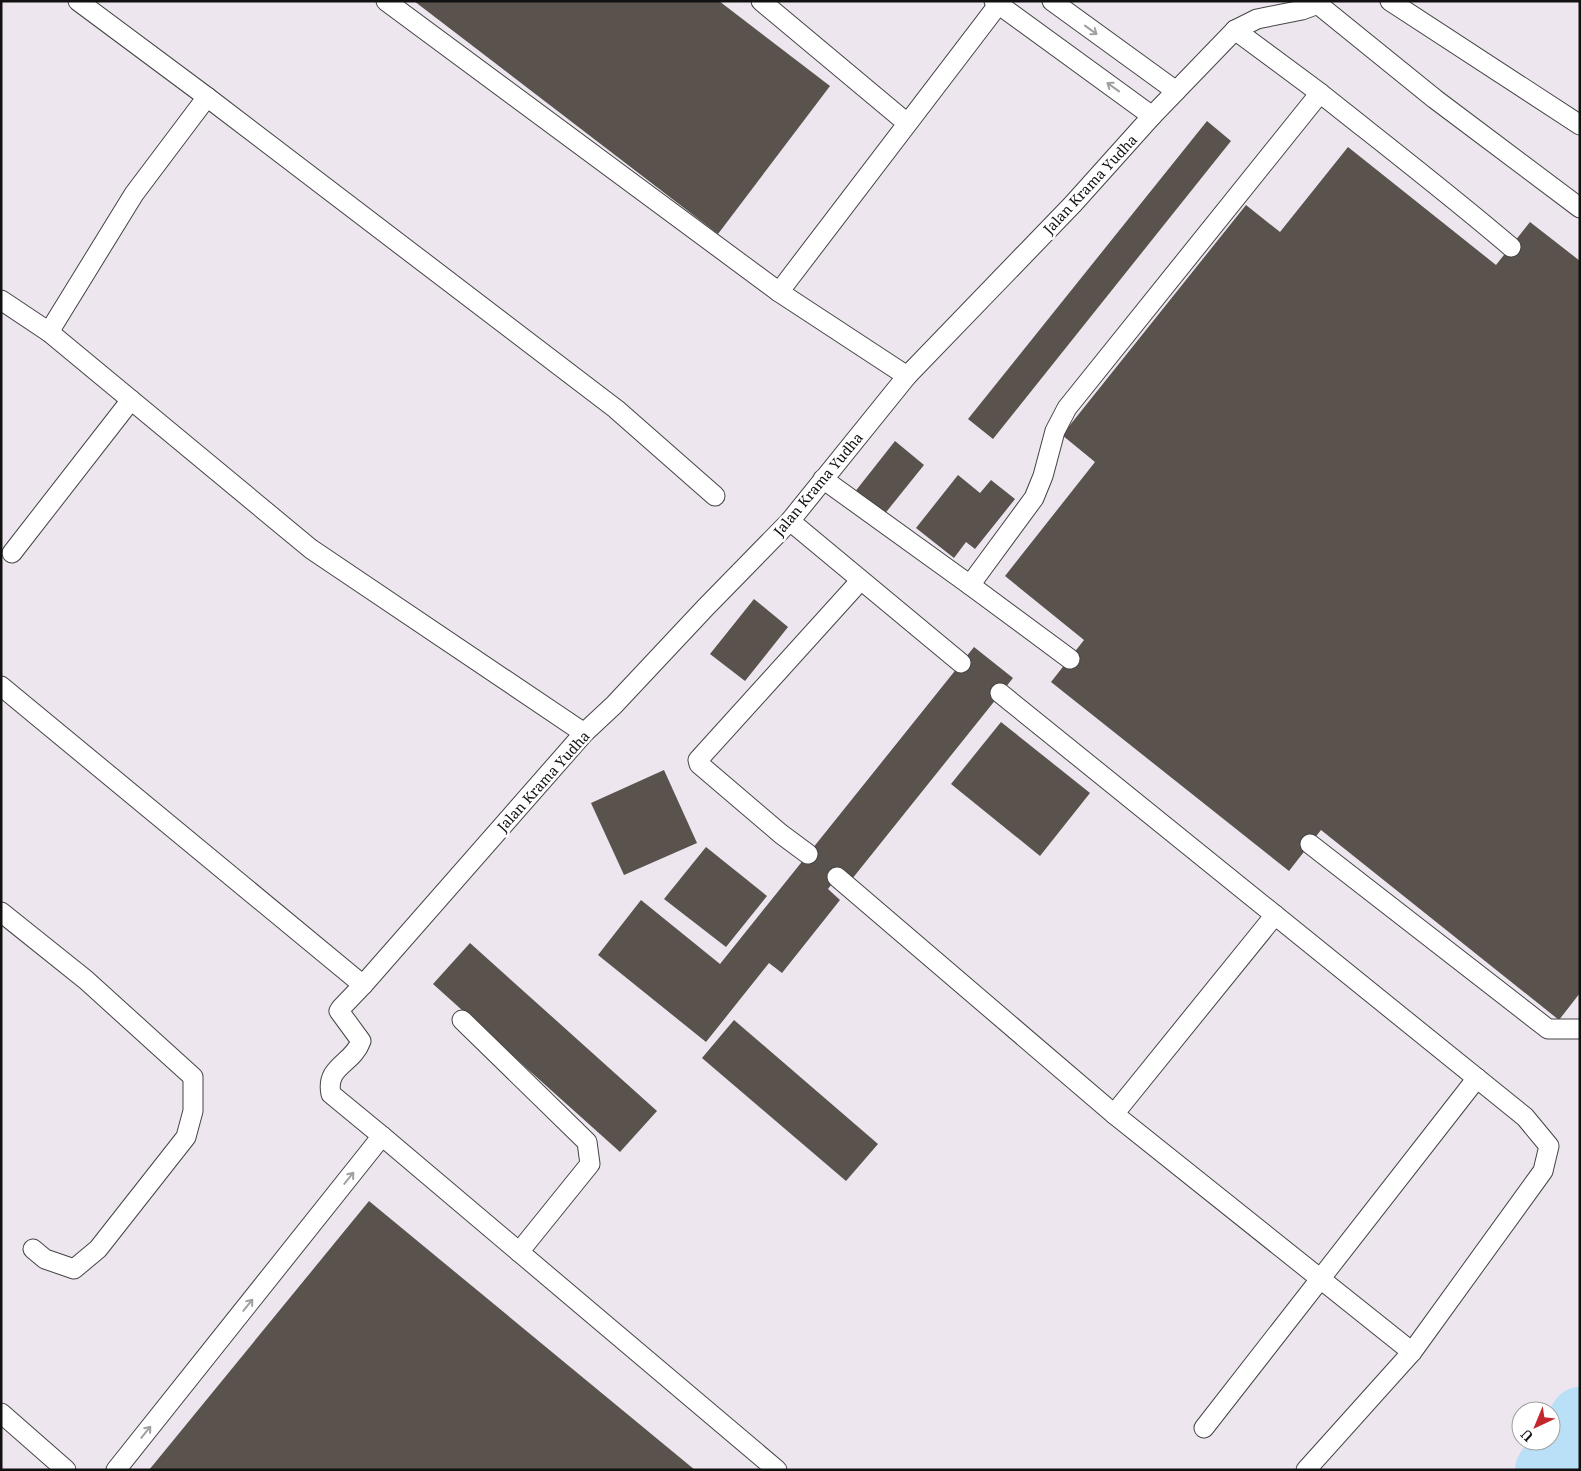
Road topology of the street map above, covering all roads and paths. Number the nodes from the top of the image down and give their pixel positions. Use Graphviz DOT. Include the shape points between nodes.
graph roads {
  1 [pos="78,1"];
  2 [pos="386,1"];
  3 [pos="761,1"];
  4 [pos="1052,1"];
  5 [pos="1390,1"];
  6 [pos="998,2"];
  7 [pos="1318,2"];
  8 [pos="1235,30"];
  9 [pos="1176,91"];
  10 [pos="1320,93"];
  11 [pos="207,97"];
  12 [pos="1152,116"];
  13 [pos="908,123"];
  14 [pos="1580,125"];
  15 [pos="1580,208"];
  16 [pos="1511,247"];
  17 [pos="779,292"];
  18 [pos="1,300"];
  19 [pos="49,332"];
  20 [pos="906,376"];
  21 [pos="131,400"];
  22 [pos="823,479"];
  23 [pos="715,496"];
  24 [pos="790,521"];
  25 [pos="12,553"];
  26 [pos="860,581"];
  27 [pos="970,585"];
  28 [pos="1070,659"];
  29 [pos="961,663"];
  30 [pos="1,686"];
  31 [pos="1000,693"];
  32 [pos="584,733"];
  33 [pos="1310,844"];
  34 [pos="808,854"];
  35 [pos="837,877"];
  36 [pos="1,912"];
  37 [pos="1275,915"];
  38 [pos="363,985"];
  39 [pos="462,1020"];
  40 [pos="1580,1029"];
  41 [pos="1477,1078"];
  42 [pos="1114,1114"];
  43 [pos="382,1136"];
  44 [pos="33,1250"];
  45 [pos="520,1252"];
  46 [pos="1320,1279"];
  47 [pos="1412,1352"];
  48 [pos="1,1413"];
  49 [pos="1204,1428"];
  50 [pos="66,1470"];
  51 [pos="116,1470"];
  52 [pos="777,1470"];
  53 [pos="1306,1470"];
  1 -- 11 [label="lane"];
  2 -- 17 [label="lane"];
  3 -- 13 [label="lane"];
  4 -- 9 [label="lane, one-way"];
  5 -- 14 [label="lane"];
  12 -- 6 [label="lane, one-way"];
  6 -- 13 [label="lane"];
  7 -- 8 [label="lane, Jalan Krama Yudha" via="1302,10 1257,18"];
  7 -- 15 [label="lane" via="1435,99"];
  8 -- 9 [label="lane, Jalan Krama Yudha"];
  8 -- 10 [label="lane"];
  9 -- 12 [label="lane, Jalan Krama Yudha"];
  10 -- 16 [label="lane"];
  10 -- 27 [label="lane" via="1067,408 1055,430 1034,498"];
  11 -- 19 [label="lane" via="134,194"];
  11 -- 23 [label="lane" via="616,408"];
  12 -- 20 [label="lane, Jalan Krama Yudha" via="1073,204"];
  13 -- 17 [label="lane"];
  17 -- 20 [label="lane"];
  18 -- 19 [label="lane"];
  19 -- 21 [label="lane"];
  20 -- 22 [label="lane, Jalan Krama Yudha"];
  21 -- 25 [label="lane"];
  21 -- 32 [label="lane" via="311,549"];
  22 -- 24 [label="lane, Jalan Krama Yudha"];
  22 -- 27 [label="lane"];
  24 -- 26 [label="lane"];
  24 -- 32 [label="lane, Jalan Krama Yudha"];
  26 -- 29 [label="lane"];
  26 -- 34 [label="lane" via="698,760"];
  27 -- 28 [label="lane"];
  30 -- 38 [label="lane"];
  31 -- 37 [label="lane"];
  32 -- 38 [label="lane, Jalan Krama Yudha"];
  33 -- 40 [label="lane" via="1548,1029"];
  35 -- 42 [label="lane"];
  36 -- 44 [label="lane" via="86,980 193,1077 193,1111 186,1138 98,1249 74,1269 46,1259"];
  37 -- 41 [label="lane"];
  37 -- 42 [label="lane"];
  38 -- 43 [label="lane, Jalan Krama Yudha" via="339,1012 360,1041 358,1049 332,1074 329,1084 331,1094"];
  39 -- 45 [label="lane" via="587,1142 590,1164"];
  41 -- 46 [label="lane"];
  41 -- 47 [label="lane" via="1525,1117 1549,1146 1544,1171"];
  42 -- 46 [label="lane"];
  43 -- 45 [label="lane"];
  51 -- 43 [label="lane, one-way"];
  45 -- 52 [label="lane"];
  46 -- 47 [label="lane"];
  46 -- 49 [label="lane"];
  47 -- 53 [label="lane"];
  48 -- 50 [label="lane"];
}
